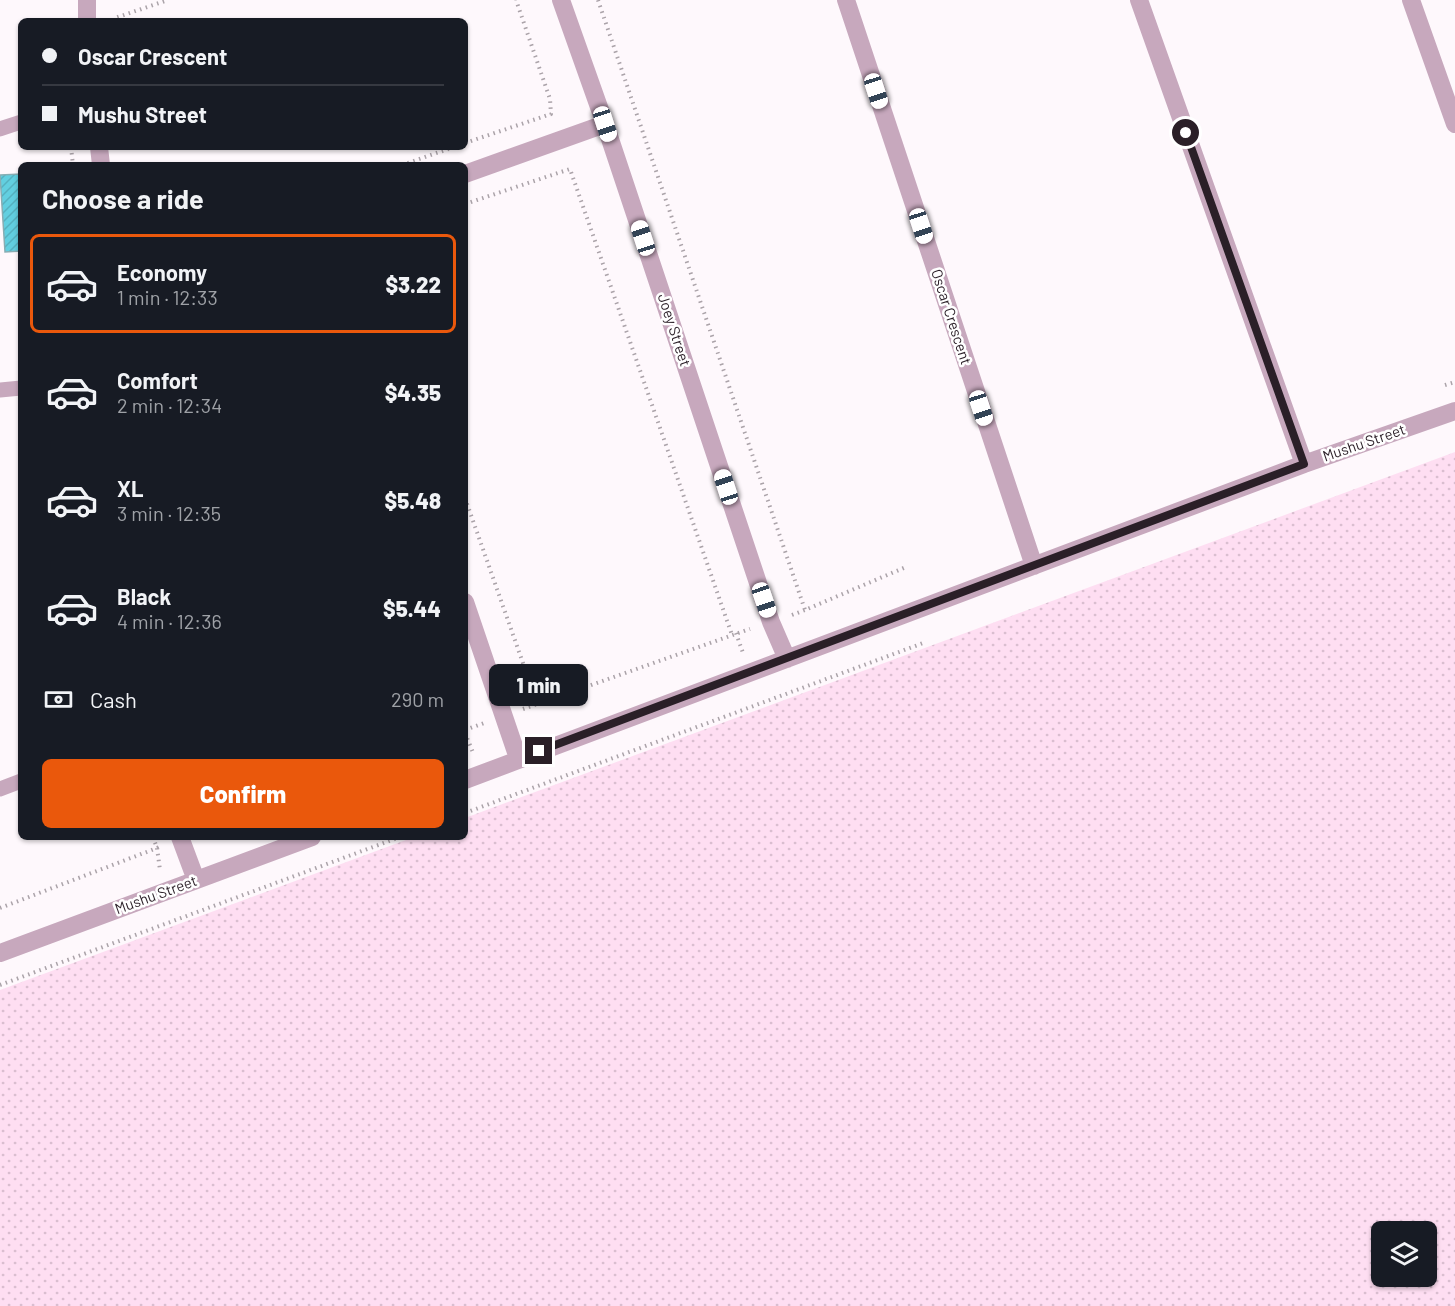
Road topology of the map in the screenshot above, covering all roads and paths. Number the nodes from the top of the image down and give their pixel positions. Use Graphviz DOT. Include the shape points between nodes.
graph roads {
  1 [pos="87,0"];
  2 [pos="168,0"];
  3 [pos="516,0"];
  4 [pos="561,0"];
  5 [pos="598,0"];
  6 [pos="846,0"];
  7 [pos="1139,0"];
  8 [pos="1411,0"];
  9 [pos="87,18"];
  10 [pos="115,18"];
  11 [pos="18,123"];
  12 [pos="605,124"];
  13 [pos="1455,124"];
  14 [pos="0,129"];
  15 [pos="468,142"];
  16 [pos="445,150"];
  17 [pos="411,162"];
  18 [pos="468,173"];
  19 [pos="468,203"];
  20 [pos="1455,382"];
  21 [pos="1445,385"];
  22 [pos="18,388"];
  23 [pos="0,390"];
  24 [pos="1455,411"];
  25 [pos="1304,464"];
  26 [pos="468,507"];
  27 [pos="1034,566"];
  28 [pos="906,567"];
  29 [pos="468,611"];
  30 [pos="926,642"];
  31 [pos="787,659"];
  32 [pos="537,703"];
  33 [pos="504,716"];
  34 [pos="468,729"];
  35 [pos="518,758"];
  36 [pos="468,779"];
  37 [pos="18,782"];
  38 [pos="0,789"];
  39 [pos="468,812"];
  40 [pos="181,840"];
  41 [pos="304,840"];
  42 [pos="392,840"];
  43 [pos="157,848"];
  44 [pos="196,880"];
  45 [pos="0,908"];
  46 [pos="0,953"];
  47 [pos="0,985"];
  1 -- 9 [label="street"];
  2 -- 10 [label="path"];
  3 -- 15 [label="path" via="550,99 551,114"];
  4 -- 12 [label="street, Joey Street"];
  5 -- 28 [label="path" via="805,610"];
  6 -- 27 [label="street, Oscar Crescent"];
  7 -- 25 [label="street"];
  8 -- 13 [label="street"];
  11 -- 14 [label="lane"];
  12 -- 18 [label="street"];
  12 -- 31 [label="street, Joey Street"];
  16 -- 17 [label="path"];
  19 -- 32 [label="path" via="570,169 732,635"];
  20 -- 21 [label="path"];
  22 -- 23 [label="lane"];
  24 -- 25 [label="street, Mushu Street"];
  25 -- 27 [label="street, Mushu Street"];
  26 -- 32 [label="path"];
  27 -- 31 [label="street, Mushu Street"];
  29 -- 33 [label="street"];
  30 -- 39 [label="path"];
  31 -- 35 [label="street, Mushu Street"];
  32 -- 33 [label="path"];
  33 -- 34 [label="path"];
  33 -- 35 [label="street"];
  35 -- 36 [label="street, Mushu Street"];
  37 -- 38 [label="lane"];
  40 -- 44 [label="street"];
  41 -- 44 [label="street, Mushu Street"];
  42 -- 47 [label="path"];
  43 -- 45 [label="path"];
  44 -- 46 [label="street, Mushu Street"];
}
